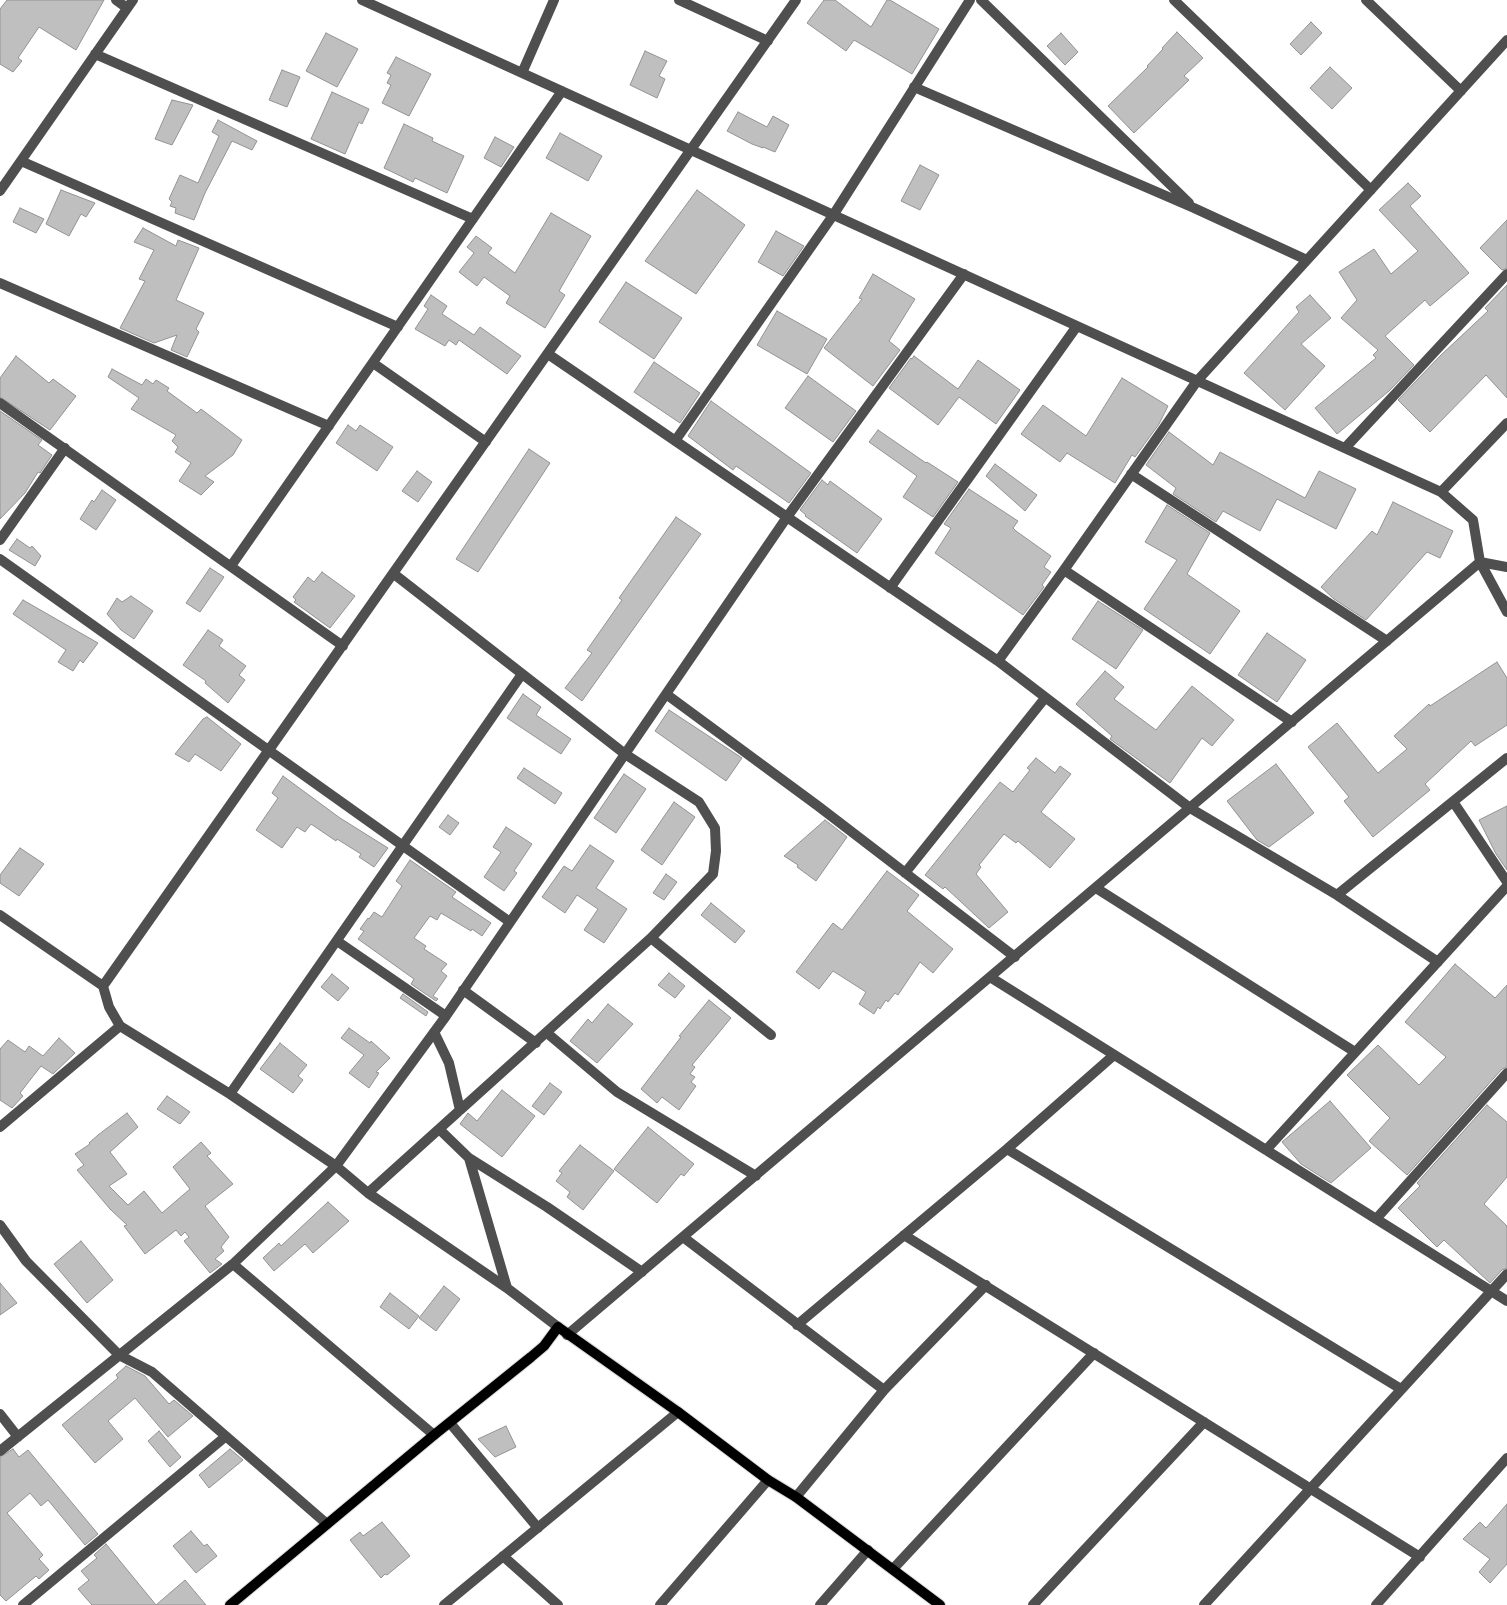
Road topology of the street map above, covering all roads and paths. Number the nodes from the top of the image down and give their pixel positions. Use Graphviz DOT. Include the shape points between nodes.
graph roads {
  1 [pos="116,0"];
  2 [pos="362,0"];
  3 [pos="554,0"];
  4 [pos="679,0"];
  5 [pos="796,0"];
  6 [pos="970,0"];
  7 [pos="982,0"];
  8 [pos="1174,0"];
  9 [pos="1366,0"];
  10 [pos="130,4"];
  11 [pos="768,40"];
  12 [pos="1507,40"];
  13 [pos="95,54"];
  14 [pos="522,73"];
  15 [pos="914,87"];
  16 [pos="562,91"];
  17 [pos="1461,91"];
  18 [pos="691,150"];
  19 [pos="21,161"];
  20 [pos="1371,190"];
  21 [pos="0,191"];
  22 [pos="1194,208"];
  23 [pos="834,214"];
  24 [pos="473,219"];
  25 [pos="1307,260"];
  26 [pos="964,274"];
  27 [pos="1507,274"];
  28 [pos="0,283"];
  29 [pos="1077,326"];
  30 [pos="398,327"];
  31 [pos="548,354"];
  32 [pos="373,363"];
  33 [pos="1198,381"];
  34 [pos="0,403"];
  35 [pos="1507,423"];
  36 [pos="329,426"];
  37 [pos="675,441"];
  38 [pos="486,442"];
  39 [pos="65,448"];
  40 [pos="1345,448"];
  41 [pos="1131,474"];
  42 [pos="1441,492"];
  43 [pos="787,517"];
  44 [pos="0,540"];
  45 [pos="0,559"];
  46 [pos="1480,562"];
  47 [pos="231,566"];
  48 [pos="1507,567"];
  49 [pos="1064,570"];
  50 [pos="394,574"];
  51 [pos="890,588"];
  52 [pos="1507,612"];
  53 [pos="1387,641"];
  54 [pos="343,646"];
  55 [pos="998,661"];
  56 [pos="522,674"];
  57 [pos="666,694"];
  58 [pos="1045,698"];
  59 [pos="1292,722"];
  60 [pos="269,751"];
  61 [pos="624,754"];
  62 [pos="1507,758"];
  63 [pos="1454,803"];
  64 [pos="1190,808"];
  65 [pos="402,845"];
  66 [pos="905,873"];
  67 [pos="1507,882"];
  68 [pos="1507,886"];
  69 [pos="1096,888"];
  70 [pos="1336,895"];
  71 [pos="0,915"];
  72 [pos="510,922"];
  73 [pos="651,938"];
  74 [pos="337,941"];
  75 [pos="1015,957"];
  76 [pos="1438,962"];
  77 [pos="990,977"];
  78 [pos="103,986"];
  79 [pos="463,990"];
  80 [pos="446,1016"];
  81 [pos="120,1026"];
  82 [pos="434,1032"];
  83 [pos="547,1033"];
  84 [pos="772,1035"];
  85 [pos="536,1043"];
  86 [pos="1355,1052"];
  87 [pos="1114,1055"];
  88 [pos="1507,1073"];
  89 [pos="230,1094"];
  90 [pos="460,1110"];
  91 [pos="2,1122"];
  92 [pos="439,1129"];
  93 [pos="1007,1149"];
  94 [pos="1266,1150"];
  95 [pos="469,1158"];
  96 [pos="336,1166"];
  97 [pos="756,1176"];
  98 [pos="368,1193"];
  99 [pos="1376,1219"];
  100 [pos="0,1226"];
  101 [pos="904,1235"];
  102 [pos="683,1237"];
  103 [pos="232,1264"];
  104 [pos="642,1272"];
  105 [pos="1507,1274"];
  106 [pos="986,1285"];
  107 [pos="507,1288"];
  108 [pos="1491,1291"];
  109 [pos="1507,1301"];
  110 [pos="797,1325"];
  111 [pos="558,1327"];
  112 [pos="567,1335"];
  113 [pos="1094,1353"];
  114 [pos="119,1355"];
  115 [pos="1402,1389"];
  116 [pos="884,1390"];
  117 [pos="678,1412"];
  118 [pos="0,1414"];
  119 [pos="1204,1422"];
  120 [pos="450,1423"];
  121 [pos="434,1435"];
  122 [pos="18,1437"];
  123 [pos="225,1437"];
  124 [pos="0,1451"];
  125 [pos="1507,1458"];
  126 [pos="768,1480"];
  127 [pos="1311,1488"];
  128 [pos="796,1497"];
  129 [pos="327,1524"];
  130 [pos="538,1528"];
  131 [pos="868,1550"];
  132 [pos="503,1556"];
  133 [pos="1420,1557"];
  134 [pos="893,1569"];
  135 [pos="23,1605"];
  136 [pos="230,1605"];
  137 [pos="444,1605"];
  138 [pos="558,1605"];
  139 [pos="660,1605"];
  140 [pos="820,1605"];
  141 [pos="940,1605"];
  142 [pos="1033,1605"];
  143 [pos="1204,1605"];
  144 [pos="1376,1605"];
  1 -- 10 [label="street"];
  2 -- 14 [label="street"];
  3 -- 14 [label="street"];
  4 -- 11 [label="street"];
  5 -- 11 [label="street"];
  6 -- 15 [label="street"];
  7 -- 22 [label="street"];
  8 -- 20 [label="street"];
  9 -- 17 [label="street"];
  10 -- 13 [label="street"];
  11 -- 18 [label="street"];
  12 -- 17 [label="street"];
  13 -- 19 [label="street"];
  13 -- 24 [label="street"];
  14 -- 16 [label="street"];
  15 -- 22 [label="street"];
  15 -- 23 [label="street"];
  16 -- 18 [label="street"];
  16 -- 24 [label="street"];
  17 -- 20 [label="street"];
  18 -- 23 [label="street"];
  18 -- 31 [label="street"];
  19 -- 21 [label="street"];
  19 -- 30 [label="street"];
  20 -- 25 [label="street"];
  22 -- 25 [label="street"];
  23 -- 26 [label="street"];
  23 -- 37 [label="street"];
  24 -- 30 [label="street"];
  25 -- 33 [label="street"];
  26 -- 29 [label="street"];
  26 -- 43 [label="street"];
  27 -- 40 [label="street"];
  28 -- 36 [label="street"];
  29 -- 33 [label="street"];
  29 -- 51 [label="street"];
  30 -- 32 [label="street"];
  31 -- 37 [label="street"];
  31 -- 38 [label="street"];
  32 -- 36 [label="street"];
  32 -- 38 [label="street"];
  33 -- 40 [label="street"];
  33 -- 41 [label="street"];
  34 -- 39 [label="street"];
  35 -- 42 [label="street"];
  36 -- 47 [label="street"];
  37 -- 43 [label="street"];
  38 -- 50 [label="street"];
  39 -- 44 [label="street"];
  39 -- 47 [label="street"];
  40 -- 42 [label="street"];
  41 -- 49 [label="street"];
  41 -- 53 [label="street"];
  42 -- 46 [label="street" via="1473,520"];
  43 -- 51 [label="street"];
  43 -- 57 [label="street"];
  45 -- 60 [label="street"];
  46 -- 48 [label="street"];
  46 -- 52 [label="street"];
  46 -- 53 [label="street"];
  47 -- 54 [label="street"];
  49 -- 55 [label="street"];
  49 -- 59 [label="street"];
  50 -- 54 [label="street"];
  50 -- 56 [label="street"];
  51 -- 55 [label="street"];
  53 -- 59 [label="street"];
  54 -- 60 [label="street"];
  55 -- 58 [label="street"];
  56 -- 61 [label="street"];
  56 -- 65 [label="street"];
  57 -- 61 [label="street"];
  57 -- 66 [label="street"];
  58 -- 64 [label="street"];
  58 -- 66 [label="street"];
  59 -- 64 [label="street"];
  60 -- 65 [label="street"];
  60 -- 78 [label="street"];
  61 -- 72 [label="street"];
  61 -- 73 [label="street" via="699,802 715,828 713,874"];
  62 -- 63 [label="street"];
  63 -- 67 [label="street"];
  63 -- 70 [label="street"];
  64 -- 69 [label="street"];
  64 -- 70 [label="street"];
  65 -- 72 [label="street"];
  65 -- 74 [label="street"];
  66 -- 75 [label="street" via="949,904"];
  68 -- 76 [label="street"];
  69 -- 75 [label="street"];
  69 -- 86 [label="street"];
  70 -- 76 [label="street"];
  71 -- 78 [label="street"];
  72 -- 79 [label="street"];
  73 -- 83 [label="street"];
  73 -- 84 [label="street"];
  74 -- 80 [label="street"];
  74 -- 89 [label="street"];
  75 -- 77 [label="street"];
  76 -- 86 [label="street"];
  77 -- 87 [label="street"];
  77 -- 97 [label="street"];
  78 -- 81 [label="street" via="109,1007"];
  79 -- 80 [label="street"];
  79 -- 85 [label="street"];
  80 -- 82 [label="street"];
  81 -- 89 [label="street"];
  81 -- 91 [label="street"];
  82 -- 90 [label="street" via="449,1063"];
  82 -- 96 [label="street"];
  83 -- 85 [label="street"];
  83 -- 97 [label="street" via="617,1092"];
  85 -- 90 [label="street"];
  86 -- 94 [label="street"];
  87 -- 93 [label="street"];
  87 -- 94 [label="street"];
  88 -- 99 [label="street"];
  89 -- 96 [label="street"];
  90 -- 92 [label="street"];
  92 -- 95 [label="street"];
  92 -- 98 [label="street"];
  93 -- 101 [label="street"];
  93 -- 115 [label="street"];
  94 -- 99 [label="street"];
  95 -- 104 [label="street" via="547,1207"];
  95 -- 107 [label="street"];
  96 -- 98 [label="street"];
  96 -- 103 [label="street"];
  97 -- 102 [label="street"];
  98 -- 107 [label="street"];
  99 -- 108 [label="street"];
  100 -- 114 [label="street" via="26,1261"];
  101 -- 106 [label="street"];
  101 -- 110 [label="street"];
  102 -- 104 [label="street"];
  102 -- 110 [label="street"];
  103 -- 114 [label="street"];
  103 -- 121 [label="street"];
  104 -- 112 [label="street"];
  105 -- 108 [label="street"];
  106 -- 113 [label="street"];
  106 -- 116 [label="street"];
  107 -- 111 [label="street"];
  108 -- 109 [label="street"];
  108 -- 115 [label="street"];
  110 -- 116 [label="street"];
  111 -- 112 [label="main road"];
  111 -- 120 [label="main road" via="544,1346"];
  112 -- 117 [label="main road"];
  113 -- 119 [label="street"];
  113 -- 134 [label="street"];
  114 -- 122 [label="street"];
  114 -- 123 [label="street" via="152,1372"];
  115 -- 127 [label="street"];
  116 -- 128 [label="street"];
  117 -- 126 [label="main road"];
  117 -- 130 [label="street"];
  118 -- 122 [label="street"];
  119 -- 127 [label="street"];
  119 -- 142 [label="street"];
  120 -- 121 [label="main road"];
  120 -- 130 [label="street"];
  121 -- 129 [label="main road"];
  122 -- 124 [label="street"];
  123 -- 129 [label="street" via="279,1480"];
  123 -- 135 [label="street"];
  125 -- 133 [label="street"];
  126 -- 128 [label="main road"];
  126 -- 139 [label="street"];
  127 -- 133 [label="street"];
  127 -- 143 [label="street"];
  128 -- 131 [label="main road"];
  129 -- 136 [label="main road"];
  130 -- 132 [label="street"];
  131 -- 134 [label="main road"];
  131 -- 140 [label="street"];
  132 -- 137 [label="street"];
  132 -- 138 [label="street"];
  133 -- 144 [label="street"];
  134 -- 141 [label="main road"];
}
